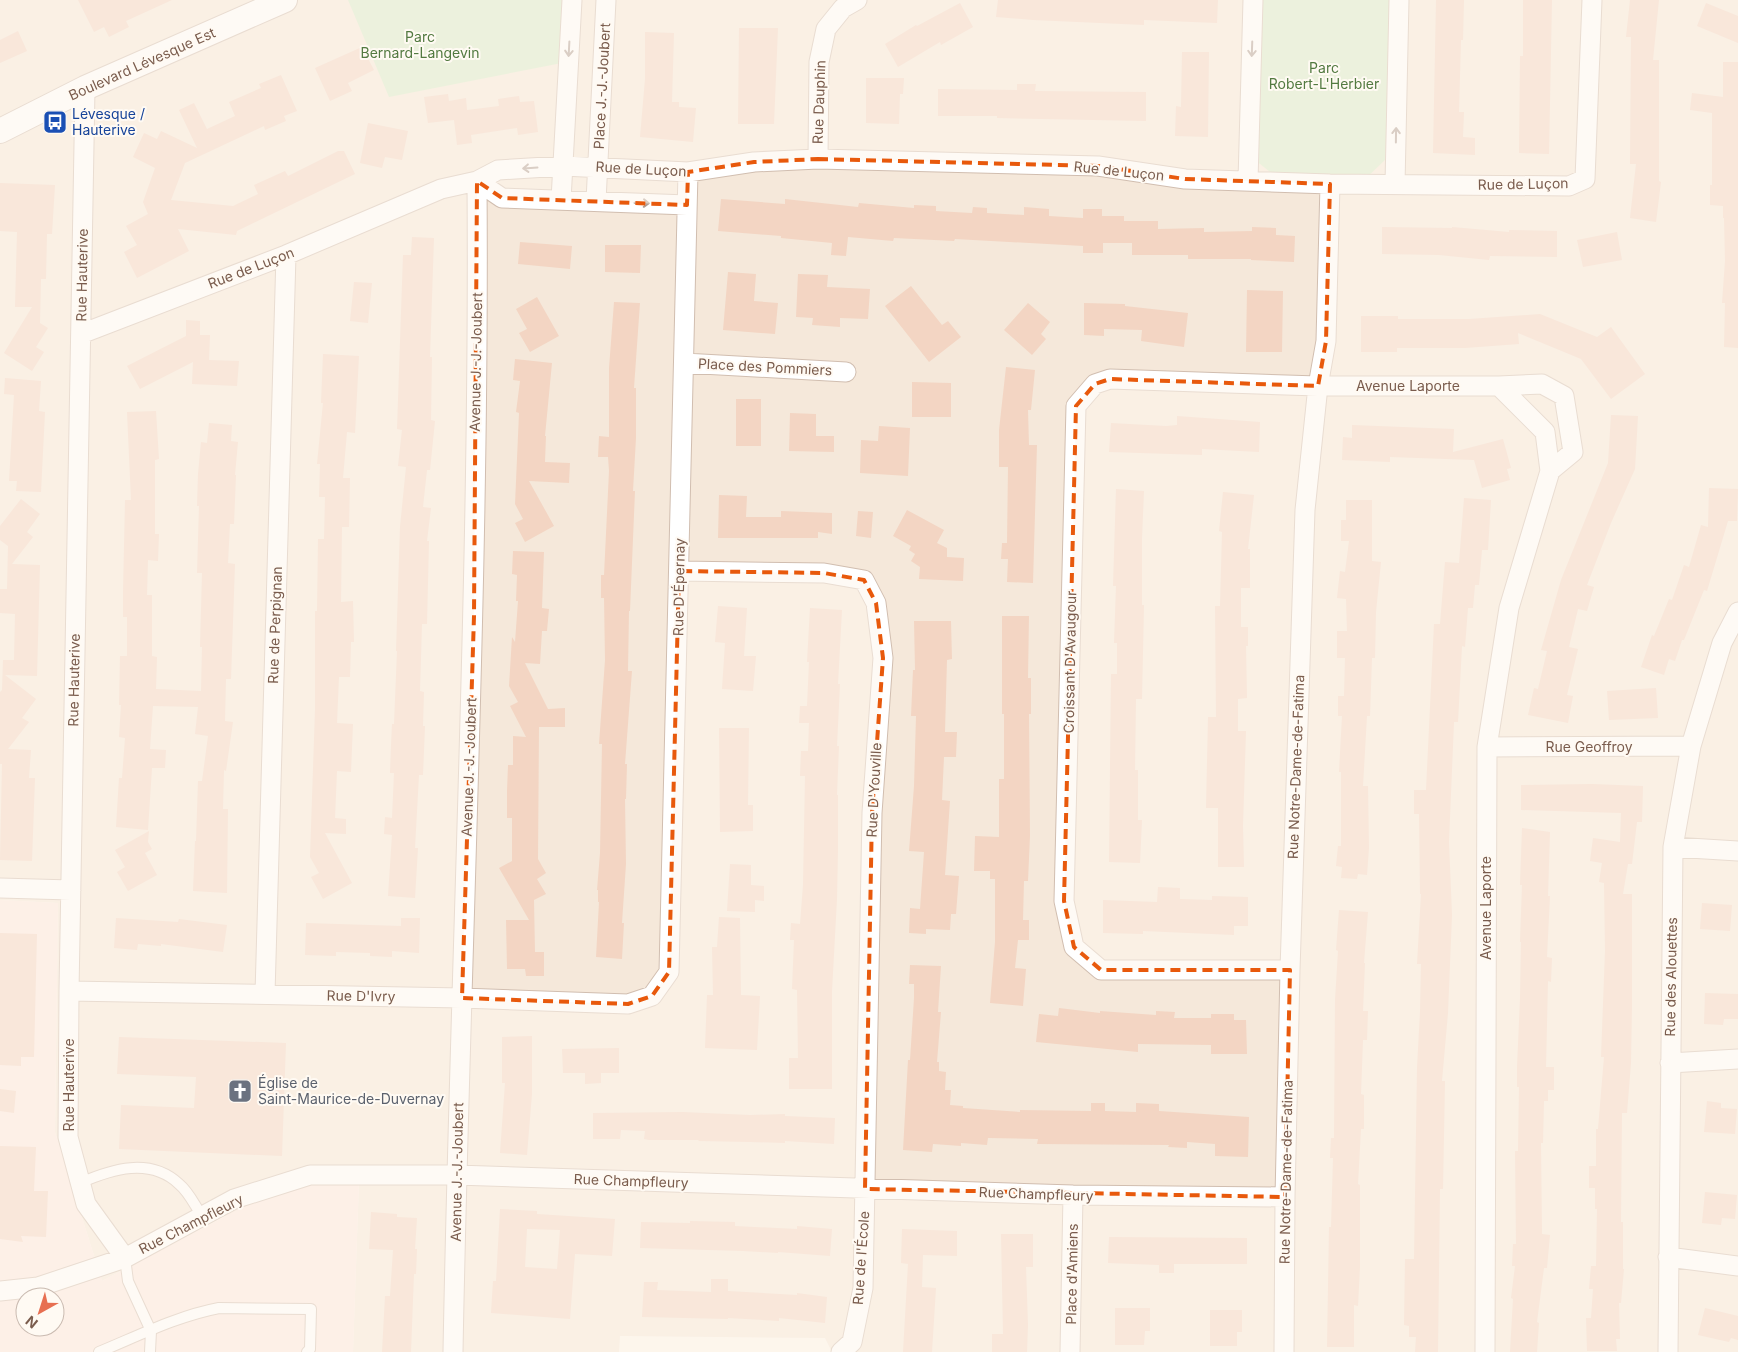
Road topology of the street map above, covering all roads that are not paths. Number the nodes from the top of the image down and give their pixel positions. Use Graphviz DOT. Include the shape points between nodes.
graph roads {
  1 [pos="285,0"];
  2 [pos="572,0"];
  3 [pos="606,0"];
  4 [pos="856,0"];
  5 [pos="1253,0"];
  6 [pos="1399,0"];
  7 [pos="1592,0"];
  8 [pos="85,88"];
  9 [pos="0,131"];
  10 [pos="818,159"];
  11 [pos="563,166"];
  12 [pos="598,167"];
  13 [pos="688,172"];
  14 [pos="1248,181"];
  15 [pos="477,182"];
  16 [pos="1330,184"];
  17 [pos="1395,184"];
  18 [pos="561,200"];
  19 [pos="596,201"];
  20 [pos="687,205"];
  21 [pos="286,255"];
  22 [pos="81,334"];
  23 [pos="684,363"];
  24 [pos="846,372"];
  25 [pos="1318,386"];
  26 [pos="1499,386"];
  27 [pos="1550,471"];
  28 [pos="679,571"];
  29 [pos="1738,612"];
  30 [pos="1691,746"];
  31 [pos="1487,747"];
  32 [pos="1673,847"];
  33 [pos="1738,851"];
  34 [pos="0,888"];
  35 [pos="70,890"];
  36 [pos="1290,970"];
  37 [pos="69,991"];
  38 [pos="265,994"];
  39 [pos="652,996"];
  40 [pos="462,998"];
  41 [pos="1738,1059"];
  42 [pos="1670,1062"];
  43 [pos="456,1176"];
  44 [pos="80,1182"];
  45 [pos="865,1189"];
  46 [pos="1074,1195"];
  47 [pos="1285,1197"];
  48 [pos="202,1216"];
  49 [pos="1668,1257"];
  50 [pos="125,1258"];
  51 [pos="1738,1266"];
  52 [pos="0,1291"];
  53 [pos="151,1330"];
  54 [pos="99,1352"];
  55 [pos="150,1352"];
  56 [pos="308,1352"];
  57 [pos="453,1352"];
  58 [pos="841,1352"];
  59 [pos="1070,1352"];
  60 [pos="1284,1352"];
  61 [pos="1485,1352"];
  62 [pos="1668,1352"];
  1 -- 8 [label="street, Boulevard Lévesque Est"];
  2 -- 11 [label="street, one-way"];
  3 -- 12 [label="street, Place J.-J.-Joubert"];
  4 -- 10 [label="street, Rue Dauphin" via="843,8 826,29 819,62"];
  5 -- 14 [label="street, one-way"];
  17 -- 6 [label="street, one-way"];
  7 -- 17 [label="street, Rue de Luçon" via="1585,178 1569,186"];
  8 -- 9 [label="street, Boulevard Lévesque Est"];
  8 -- 22 [label="street, Rue Hauterive"];
  10 -- 13 [label="street, Rue de Luçon" via="754,162"];
  10 -- 14 [label="street, Rue de Luçon" via="1098,166 1185,179"];
  11 -- 12 [label="street, Rue de Luçon"];
  11 -- 15 [label="street, Rue de Luçon, one-way" via="498,170"];
  11 -- 18 [label="street"];
  12 -- 13 [label="street, Rue de Luçon"];
  12 -- 19 [label="street, Place J.-J.-Joubert"];
  13 -- 20 [label="street, Rue D'Épernay"];
  14 -- 16 [label="street, Rue de Luçon"];
  15 -- 18 [label="street" via="502,198"];
  15 -- 21 [label="street, Rue de Luçon" via="441,189"];
  15 -- 40 [label="street, Avenue J.-J.-Joubert" via="474,616"];
  16 -- 17 [label="street, Rue de Luçon"];
  16 -- 25 [label="street, Rue Notre-Dame-de-Fatima" via="1326,341"];
  18 -- 19 [label="street"];
  19 -- 20 [label="street, one-way"];
  20 -- 23 [label="street, Rue D'Épernay"];
  21 -- 22 [label="street, Rue de Luçon"];
  21 -- 38 [label="street, Rue de Perpignan"];
  22 -- 35 [label="street, Rue Hauterive"];
  23 -- 24 [label="street, Place des Pommiers"];
  23 -- 28 [label="street, Rue D'Épernay"];
  25 -- 26 [label="street, Avenue Laporte"];
  25 -- 36 [label="street, Rue Notre-Dame-de-Fatima" via="1305,510"];
  25 -- 36 [label="street, Croissant D'Avaugour" via="1110,379 1095,384 1076,406 1064,901 1074,947 1101,970"];
  26 -- 27 [label="street, Avenue Laporte" via="1545,432"];
  26 -- 27 [label="street, Avenue Laporte" via="1542,384 1564,396 1573,452"];
  27 -- 31 [label="street, Avenue Laporte" via="1509,608"];
  28 -- 39 [label="street, Rue D'Épernay" via="669,972"];
  28 -- 45 [label="street, Rue D'Youville" via="824,573 864,580 876,603 883,658 872,813"];
  29 -- 30 [label="street, Rue des Alouettes" via="1722,643"];
  30 -- 31 [label="street, Rue Geoffroy"];
  30 -- 32 [label="street, Rue des Alouettes"];
  31 -- 61 [label="street, Avenue Laporte"];
  32 -- 33 [label="street"];
  32 -- 42 [label="street, Rue des Alouettes"];
  34 -- 35 [label="street"];
  35 -- 37 [label="street, Rue Hauterive"];
  36 -- 47 [label="street, Rue Notre-Dame-de-Fatima"];
  37 -- 38 [label="street, Rue D'Ivry"];
  37 -- 44 [label="street, Rue Hauterive" via="68,1137"];
  38 -- 40 [label="street, Rue D'Ivry"];
  39 -- 40 [label="street, Rue D'Ivry" via="628,1004"];
  40 -- 43 [label="street, Avenue J.-J.-Joubert"];
  41 -- 42 [label="street"];
  42 -- 49 [label="street, Rue des Alouettes"];
  43 -- 45 [label="street, Rue Champfleury"];
  43 -- 48 [label="street, Rue Champfleury" via="310,1175 234,1199"];
  43 -- 57 [label="street, Avenue J.-J.-Joubert"];
  44 -- 48 [label="lane" via="107,1171 135,1167 159,1171 179,1184"];
  44 -- 50 [label="street, Rue Hauterive" via="86,1204"];
  45 -- 46 [label="street, Rue Champfleury"];
  45 -- 58 [label="street, Rue de l'École" via="862,1288 852,1342"];
  46 -- 47 [label="street, Rue Champfleury"];
  46 -- 59 [label="street, Place d'Amiens"];
  47 -- 60 [label="street, Rue Notre-Dame-de-Fatima"];
  48 -- 50 [label="street, Rue Champfleury"];
  49 -- 51 [label="street"];
  49 -- 62 [label="street, Rue des Alouettes"];
  50 -- 52 [label="street, Rue Champfleury" via="38,1287"];
  50 -- 53 [label="lane" via="128,1281"];
  53 -- 54 [label="lane"];
  53 -- 55 [label="lane"];
  53 -- 56 [label="lane" via="219,1308 311,1309"];
}
